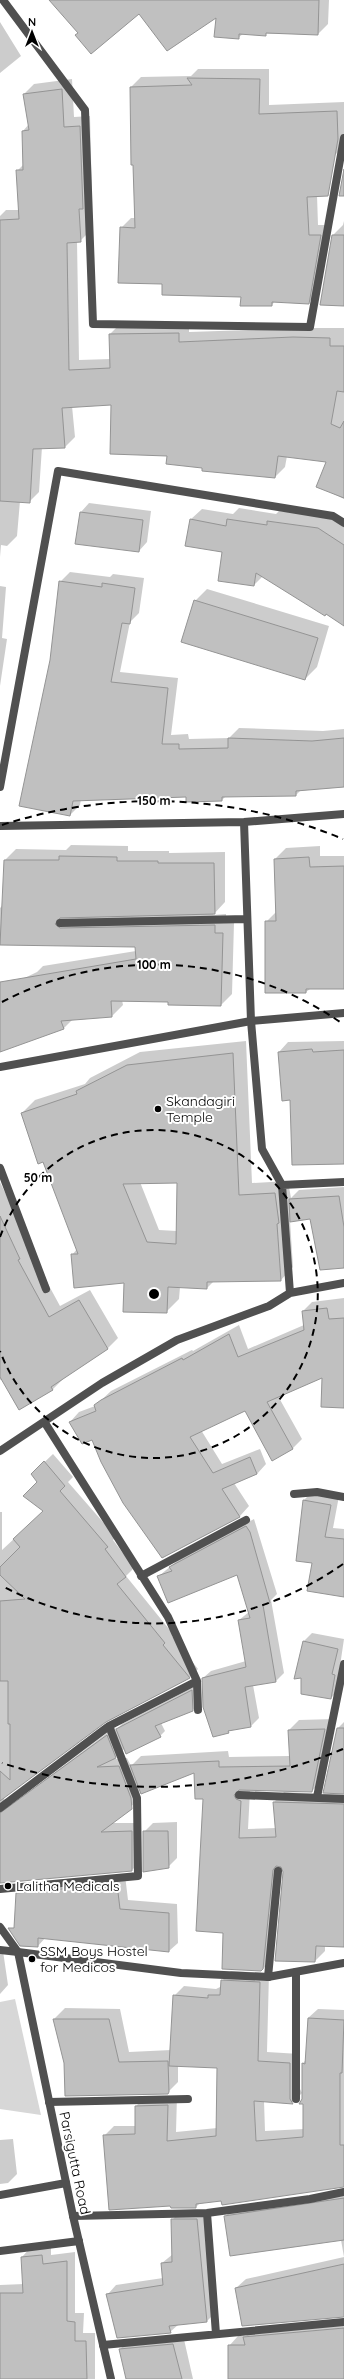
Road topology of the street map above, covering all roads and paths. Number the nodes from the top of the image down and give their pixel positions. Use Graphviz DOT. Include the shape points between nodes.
graph roads {
  1 [pos="3,0"];
  2 [pos="344,138"];
  3 [pos="344,523"];
  4 [pos="0,787"];
  5 [pos="344,814"];
  6 [pos="244,822"];
  7 [pos="0,826"];
  8 [pos="247,919"];
  9 [pos="60,923"];
  10 [pos="344,1013"];
  11 [pos="251,1021"];
  12 [pos="0,1067"];
  13 [pos="0,1168"];
  14 [pos="344,1182"];
  15 [pos="282,1185"];
  16 [pos="344,1283"];
  17 [pos="46,1289"];
  18 [pos="290,1293"];
  19 [pos="45,1423"];
  20 [pos="0,1451"];
  21 [pos="294,1494"];
  22 [pos="344,1497"];
  23 [pos="246,1520"];
  24 [pos="141,1576"];
  25 [pos="344,1664"];
  26 [pos="197,1681"];
  27 [pos="198,1710"];
  28 [pos="109,1726"];
  29 [pos="239,1796"];
  30 [pos="317,1797"];
  31 [pos="344,1799"];
  32 [pos="0,1808"];
  33 [pos="278,1872"];
  34 [pos="0,1889"];
  35 [pos="0,1926"];
  36 [pos="0,1950"];
  37 [pos="18,1952"];
  38 [pos="344,1963"];
  39 [pos="296,1972"];
  40 [pos="268,1977"];
  41 [pos="188,2099"];
  42 [pos="296,2099"];
  43 [pos="49,2102"];
  44 [pos="66,2183"];
  45 [pos="344,2192"];
  46 [pos="0,2195"];
  47 [pos="207,2213"];
  48 [pos="73,2216"];
  49 [pos="79,2241"];
  50 [pos="0,2251"];
  51 [pos="344,2322"];
  52 [pos="216,2334"];
  53 [pos="103,2345"];
  54 [pos="111,2379"];
  1 -- 2 [label="street" via="85,110 93,324 310,327"];
  3 -- 4 [label="street" via="333,516 58,471"];
  5 -- 6 [label="street"];
  6 -- 7 [label="street"];
  6 -- 8 [label="street"];
  8 -- 9 [label="street"];
  8 -- 11 [label="street"];
  10 -- 11 [label="street"];
  11 -- 12 [label="street"];
  11 -- 15 [label="street" via="262,1149"];
  13 -- 17 [label="street"];
  14 -- 15 [label="street"];
  15 -- 18 [label="street"];
  16 -- 18 [label="street"];
  18 -- 19 [label="street" via="269,1306 177,1340 102,1383"];
  19 -- 20 [label="street"];
  19 -- 24 [label="street"];
  21 -- 22 [label="street" via="317,1492"];
  23 -- 24 [label="street"];
  24 -- 26 [label="street" via="168,1617"];
  25 -- 30 [label="street"];
  26 -- 27 [label="street"];
  26 -- 28 [label="street"];
  28 -- 32 [label="street"];
  28 -- 34 [label="street" via="137,1798 138,1876"];
  29 -- 30 [label="street"];
  30 -- 31 [label="street"];
  33 -- 40 [label="street"];
  35 -- 37 [label="street"];
  36 -- 37 [label="street"];
  37 -- 40 [label="street" via="181,1973"];
  37 -- 43 [label="street, Parsigutta Road"];
  38 -- 39 [label="street"];
  39 -- 40 [label="street"];
  39 -- 42 [label="street"];
  41 -- 43 [label="street"];
  43 -- 44 [label="street, Parsigutta Road"];
  44 -- 46 [label="street"];
  44 -- 48 [label="street, Parsigutta Road"];
  45 -- 47 [label="street"];
  47 -- 48 [label="street"];
  47 -- 52 [label="street"];
  48 -- 49 [label="street, Parsigutta Road"];
  49 -- 50 [label="street"];
  49 -- 53 [label="street, Parsigutta Road"];
  51 -- 52 [label="street"];
  52 -- 53 [label="street"];
  53 -- 54 [label="street, Parsigutta Road"];
}
